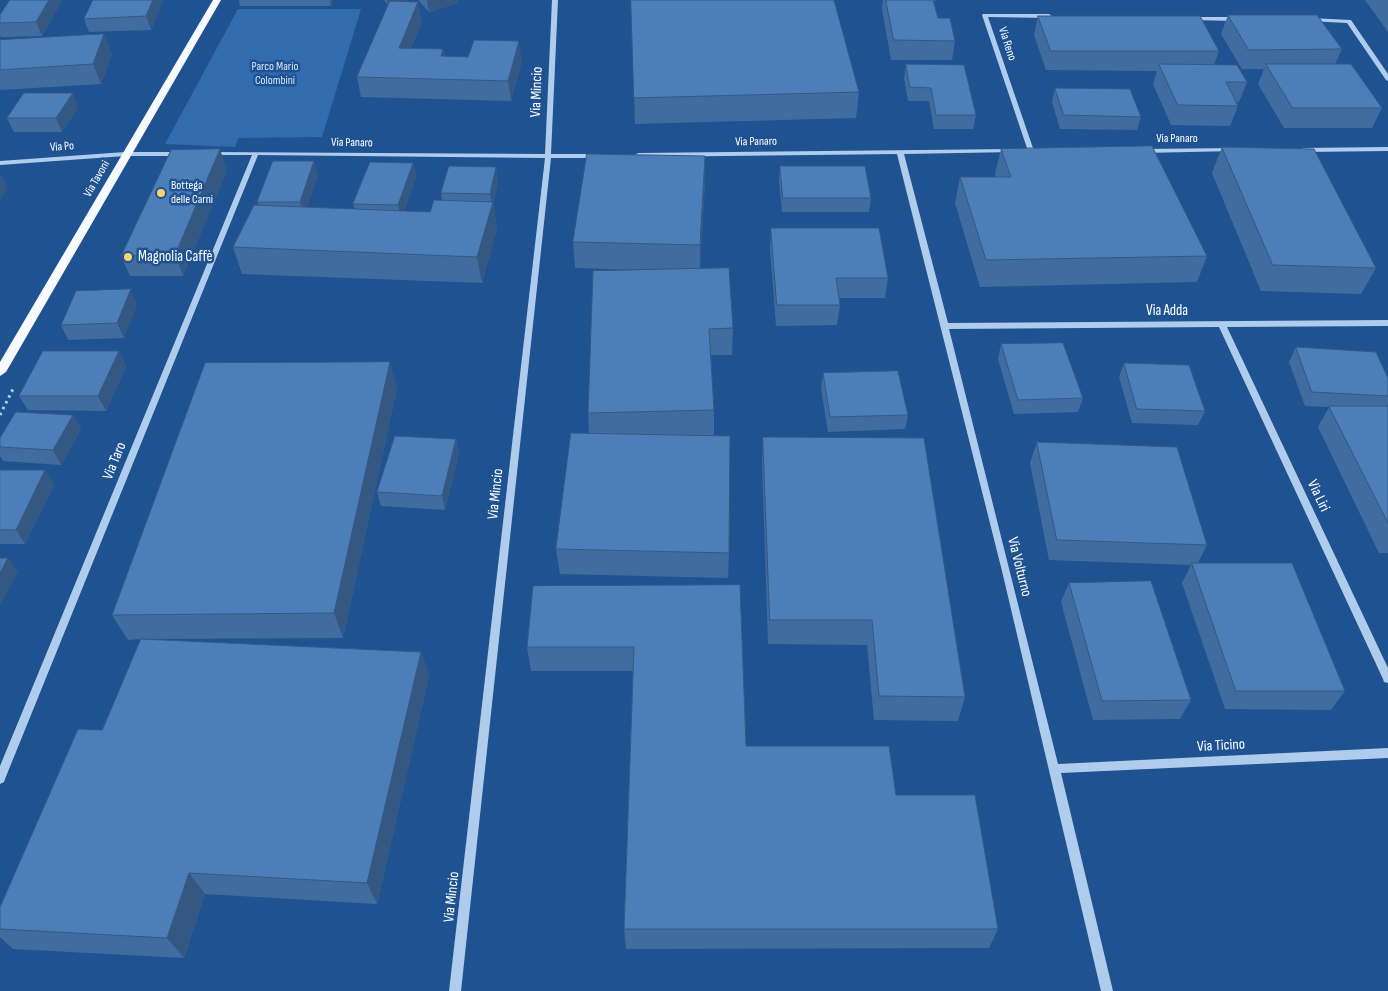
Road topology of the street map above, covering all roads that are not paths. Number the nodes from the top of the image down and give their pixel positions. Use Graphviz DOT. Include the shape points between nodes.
graph roads {
  1 [pos="217,0"];
  2 [pos="555,0"];
  3 [pos="1054,16"];
  4 [pos="1182,18"];
  5 [pos="1241,19"];
  6 [pos="1300,20"];
  7 [pos="1388,80"];
  8 [pos="1388,149"];
  9 [pos="1239,150"];
  10 [pos="1299,150"];
  11 [pos="1031,151"];
  12 [pos="1040,151"];
  13 [pos="1140,151"];
  14 [pos="900,152"];
  15 [pos="207,153"];
  16 [pos="256,153"];
  17 [pos="125,154"];
  18 [pos="188,154"];
  19 [pos="626,155"];
  20 [pos="548,156"];
  21 [pos="607,156"];
  22 [pos="0,163"];
  23 [pos="1388,323"];
  24 [pos="1222,324"];
  25 [pos="946,326"];
  26 [pos="0,372"];
  27 [pos="1388,678"];
  28 [pos="1388,753"];
  29 [pos="1055,768"];
  30 [pos="0,779"];
  31 [pos="455,991"];
  32 [pos="1107,991"];
  1 -- 17 [label="main road, Via Tavoni"];
  2 -- 20 [label="street, Via Mincio"];
  3 -- 11 [label="street, Via Reno" via="985,15"];
  4 -- 5 [label="street"];
  6 -- 7 [label="street" via="1349,21"];
  8 -- 10 [label="street"];
  9 -- 13 [label="street, Via Panaro"];
  11 -- 12 [label="street, Via Panaro"];
  11 -- 14 [label="street, Via Panaro"];
  14 -- 19 [label="street, Via Panaro"];
  14 -- 25 [label="street, Via Volturno"];
  15 -- 16 [label="street, Via Panaro"];
  16 -- 20 [label="street, Via Panaro"];
  16 -- 30 [label="street, Via Taro"];
  17 -- 18 [label="street"];
  17 -- 22 [label="street, Via Po"];
  17 -- 26 [label="main road, Via Tavoni"];
  20 -- 21 [label="street, Via Panaro"];
  20 -- 31 [label="street, Via Mincio"];
  23 -- 24 [label="street, Via Adda"];
  24 -- 25 [label="street, Via Adda"];
  24 -- 27 [label="street, Via Liri"];
  25 -- 29 [label="street, Via Volturno"];
  28 -- 29 [label="street, Via Ticino"];
  29 -- 32 [label="street, Via Volturno"];
}
